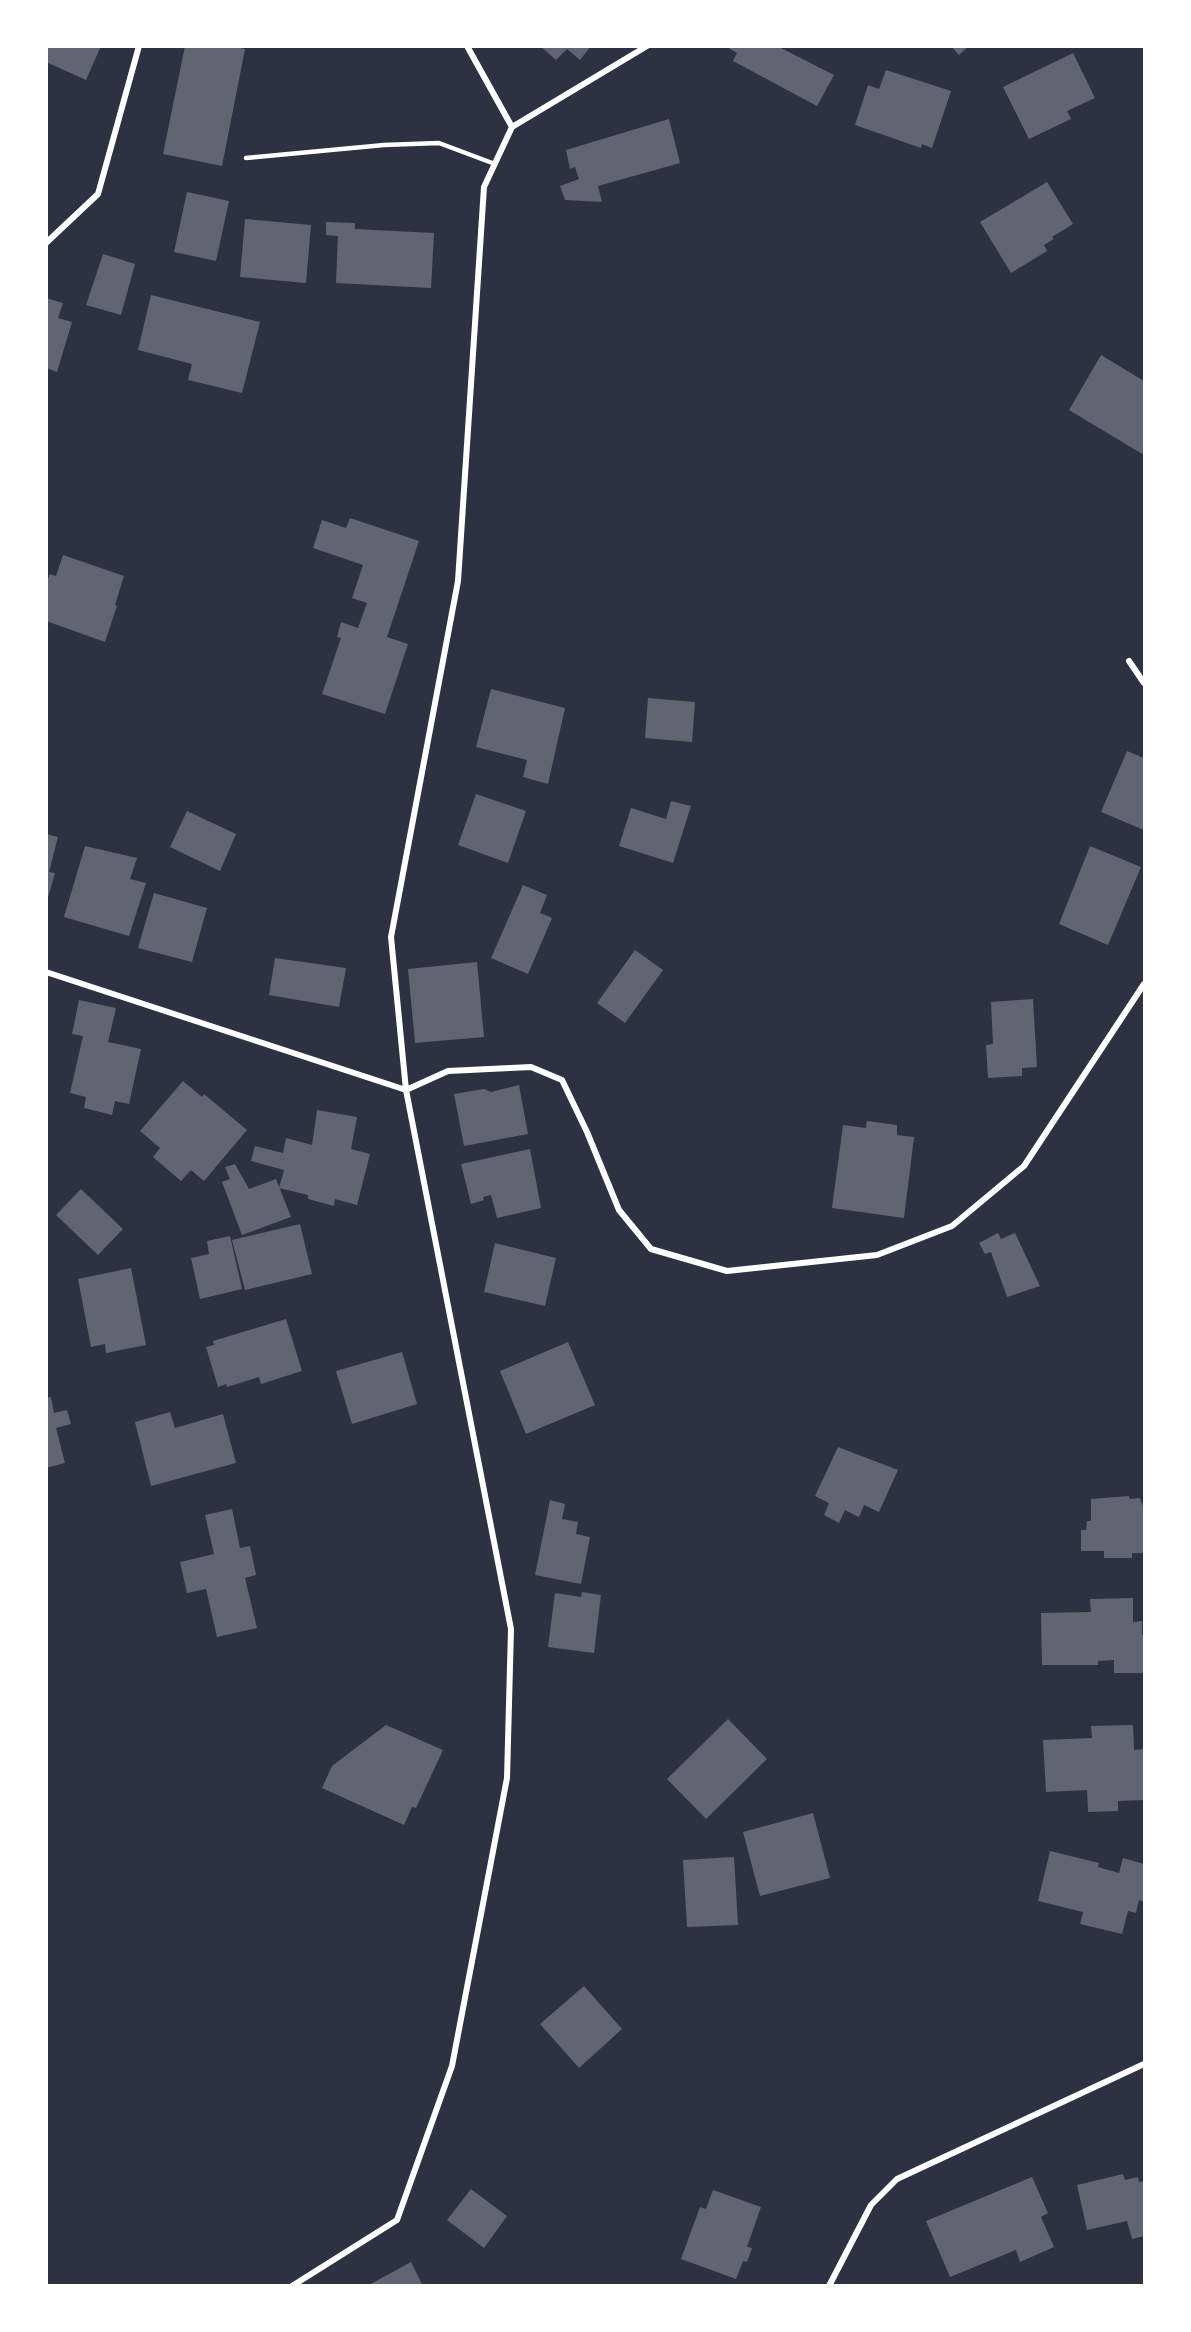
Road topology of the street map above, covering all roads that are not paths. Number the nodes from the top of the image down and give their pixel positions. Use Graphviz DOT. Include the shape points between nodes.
graph roads {
  1 [pos="139,46"];
  2 [pos="467,46"];
  3 [pos="647,46"];
  4 [pos="512,127"];
  5 [pos="246,158"];
  6 [pos="495,164"];
  7 [pos="46,243"];
  8 [pos="1129,661"];
  9 [pos="1144,683"];
  10 [pos="46,972"];
  11 [pos="1144,984"];
  12 [pos="406,1090"];
  13 [pos="1144,2064"];
  14 [pos="292,2286"];
  15 [pos="829,2286"];
  1 -- 7 [label="street" via="98,194"];
  2 -- 4 [label="street"];
  3 -- 4 [label="street"];
  4 -- 6 [label="street"];
  5 -- 6 [label="lane" via="439,143"];
  6 -- 12 [label="street" via="484,187 458,581 391,937"];
  8 -- 9 [label="street"];
  10 -- 12 [label="street"];
  11 -- 12 [label="street" via="1024,1166 952,1226 877,1256 727,1271 651,1249 620,1210 562,1080 531,1066 448,1071"];
  12 -- 14 [label="street" via="511,1629 507,1778 452,2066 397,2220"];
  13 -- 15 [label="street" via="897,2179 871,2205"];
}
